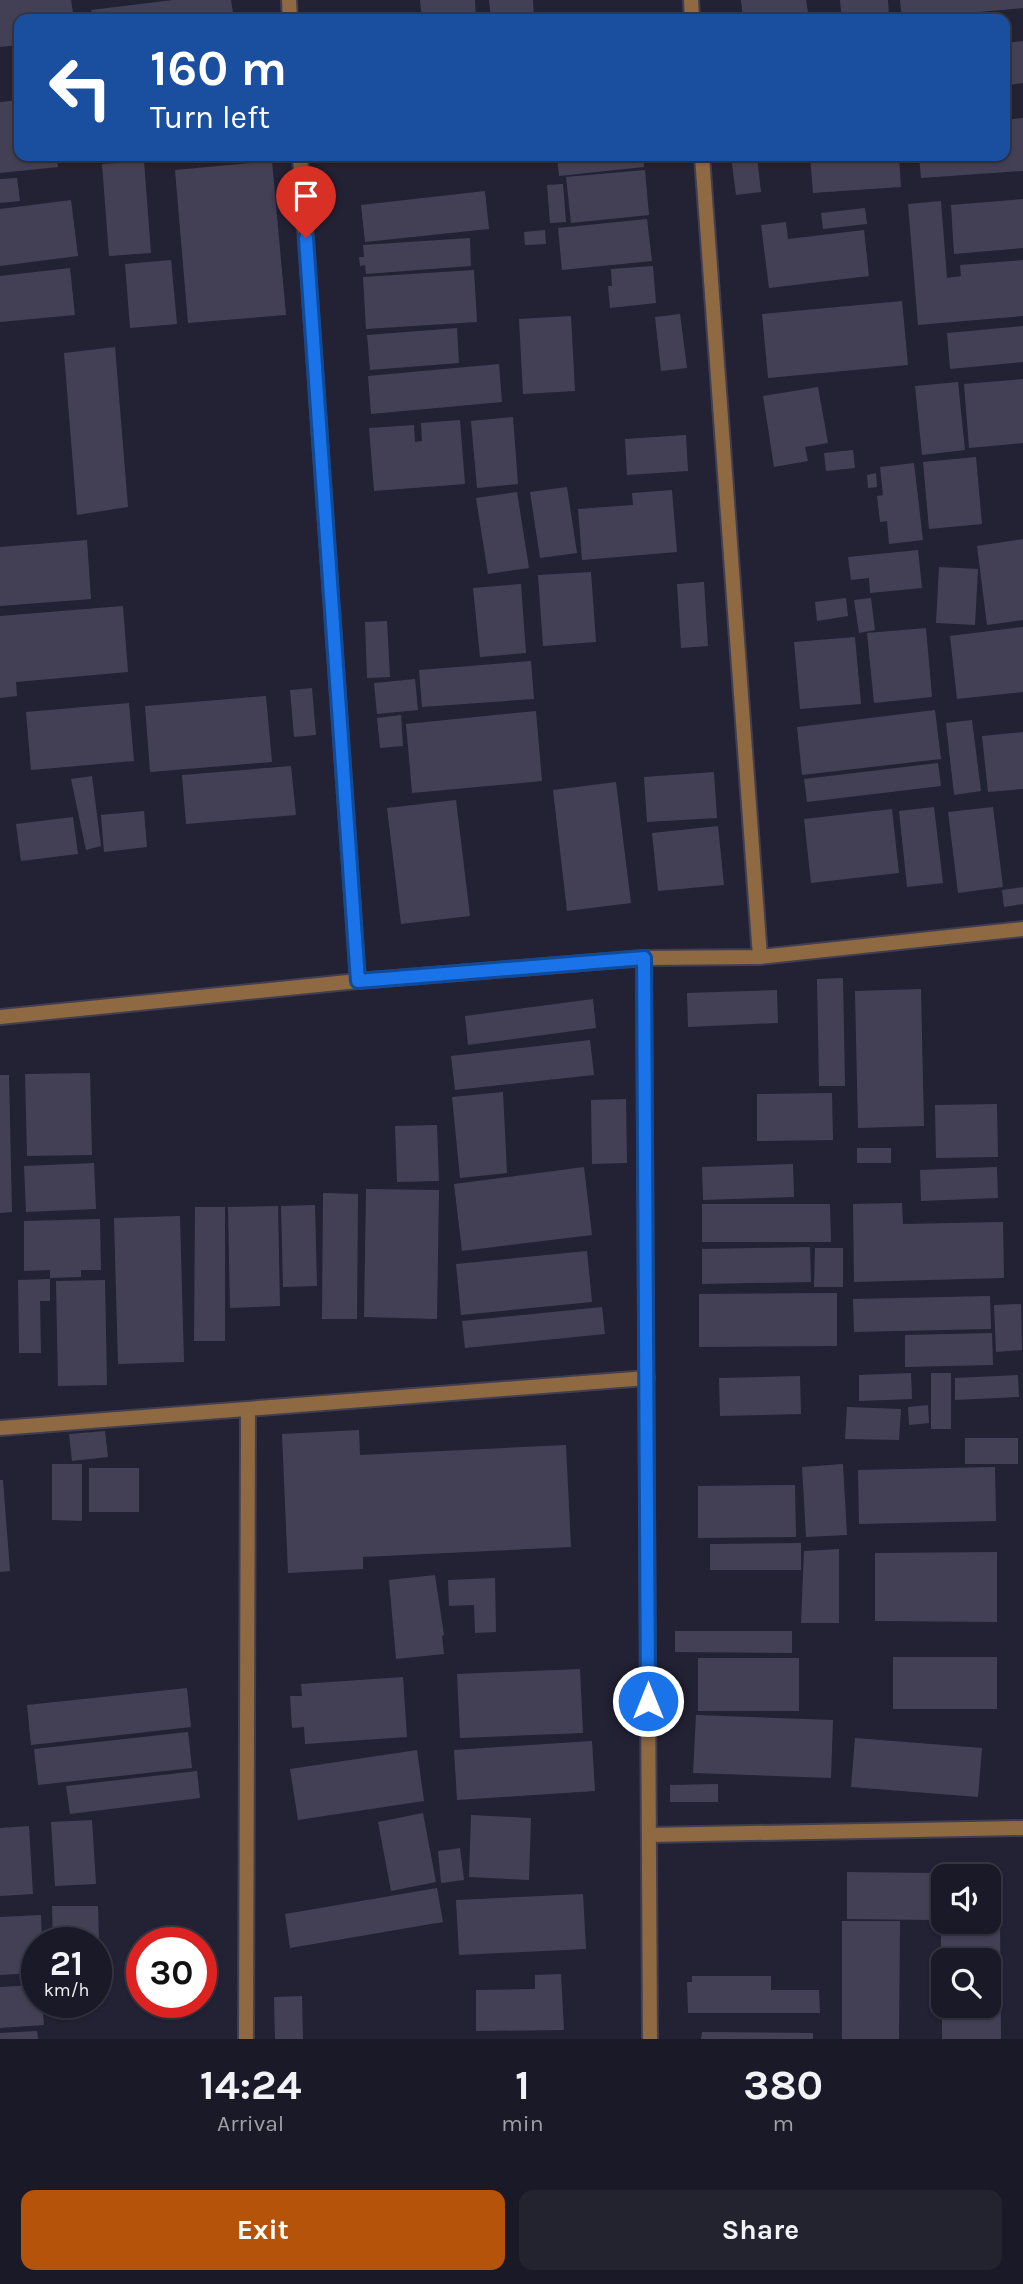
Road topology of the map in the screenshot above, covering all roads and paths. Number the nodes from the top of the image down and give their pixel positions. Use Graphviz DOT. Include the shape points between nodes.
graph roads {
  1 [pos="300,161"];
  2 [pos="702,161"];
  3 [pos="1023,929"];
  4 [pos="760,957"];
  5 [pos="644,958"];
  6 [pos="358,981"];
  7 [pos="0,1017"];
  8 [pos="647,1378"];
  9 [pos="248,1409"];
  10 [pos="0,1428"];
  11 [pos="1023,1828"];
  12 [pos="649,1835"];
  13 [pos="247,2039"];
  14 [pos="650,2039"];
  1 -- 6 [label="street"];
  2 -- 4 [label="street"];
  3 -- 4 [label="street"];
  4 -- 5 [label="street"];
  5 -- 6 [label="street"];
  5 -- 8 [label="street"];
  6 -- 7 [label="street"];
  8 -- 9 [label="street"];
  8 -- 12 [label="street"];
  9 -- 10 [label="street"];
  9 -- 13 [label="street"];
  11 -- 12 [label="street"];
  12 -- 14 [label="street"];
}
